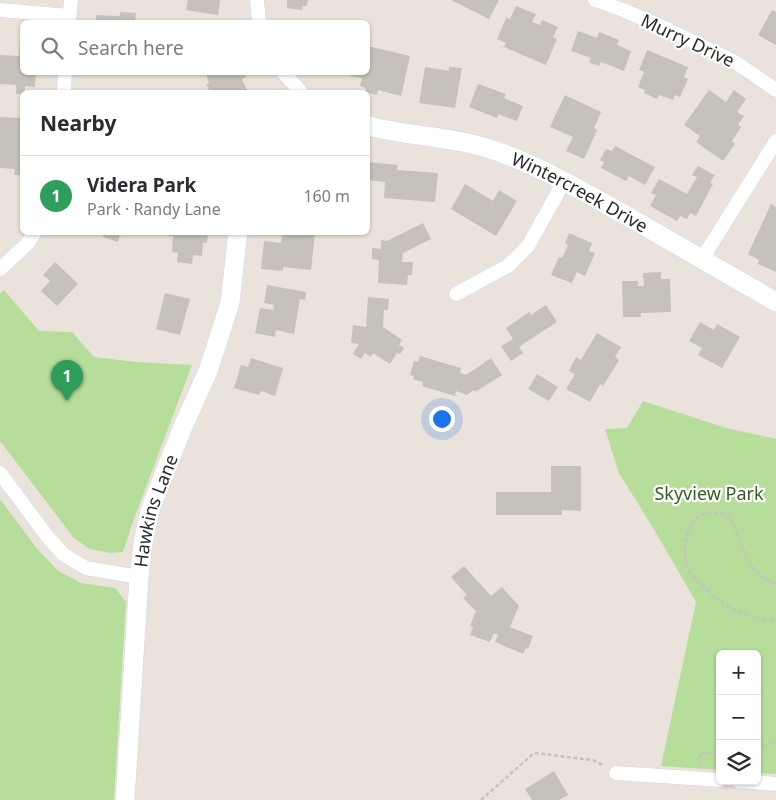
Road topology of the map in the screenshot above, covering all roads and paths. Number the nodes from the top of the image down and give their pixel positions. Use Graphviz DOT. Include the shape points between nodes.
graph roads {
  1 [pos="71,0"];
  2 [pos="257,0"];
  3 [pos="595,0"];
  4 [pos="0,10"];
  5 [pos="69,20"];
  6 [pos="259,20"];
  7 [pos="65,75"];
  8 [pos="286,75"];
  9 [pos="64,90"];
  10 [pos="299,90"];
  11 [pos="776,90"];
  12 [pos="370,127"];
  13 [pos="776,141"];
  14 [pos="565,180"];
  15 [pos="33,235"];
  16 [pos="238,235"];
  17 [pos="702,259"];
  18 [pos="0,269"];
  19 [pos="456,294"];
  20 [pos="776,302"];
  21 [pos="0,473"];
  22 [pos="139,578"];
  23 [pos="776,584"];
  24 [pos="776,621"];
  25 [pos="776,742"];
  26 [pos="761,747"];
  27 [pos="716,754"];
  28 [pos="616,773"];
  29 [pos="698,779"];
  30 [pos="716,780"];
  31 [pos="761,783"];
  32 [pos="776,784"];
  33 [pos="125,800"];
  34 [pos="481,800"];
  1 -- 5 [label="street"];
  2 -- 6 [label="street"];
  3 -- 11 [label="street, Murry Drive" via="736,62"];
  4 -- 5 [label="street"];
  7 -- 9 [label="street"];
  8 -- 10 [label="street"];
  12 -- 14 [label="street, Wintercreek Drive" via="486,148"];
  13 -- 17 [label="street"];
  14 -- 17 [label="street, Wintercreek Drive"];
  14 -- 19 [label="street" via="528,246 508,266"];
  15 -- 18 [label="street"];
  16 -- 22 [label="street, Hawkins Lane" via="230,303 208,372 150,510"];
  17 -- 20 [label="street, Wintercreek Drive"];
  21 -- 22 [label="street" via="64,555 86,568"];
  22 -- 33 [label="street, Hawkins Lane"];
  23 -- 24 [label="path" via="750,565 730,517 720,513 702,514 695,520 684,544 686,564 692,574 726,606"];
  25 -- 26 [label="path"];
  27 -- 29 [label="path" via="700,754"];
  28 -- 29 [label="street"];
  28 -- 34 [label="path" via="593,760 534,753"];
  29 -- 30 [label="street"];
  31 -- 32 [label="street"];
}
